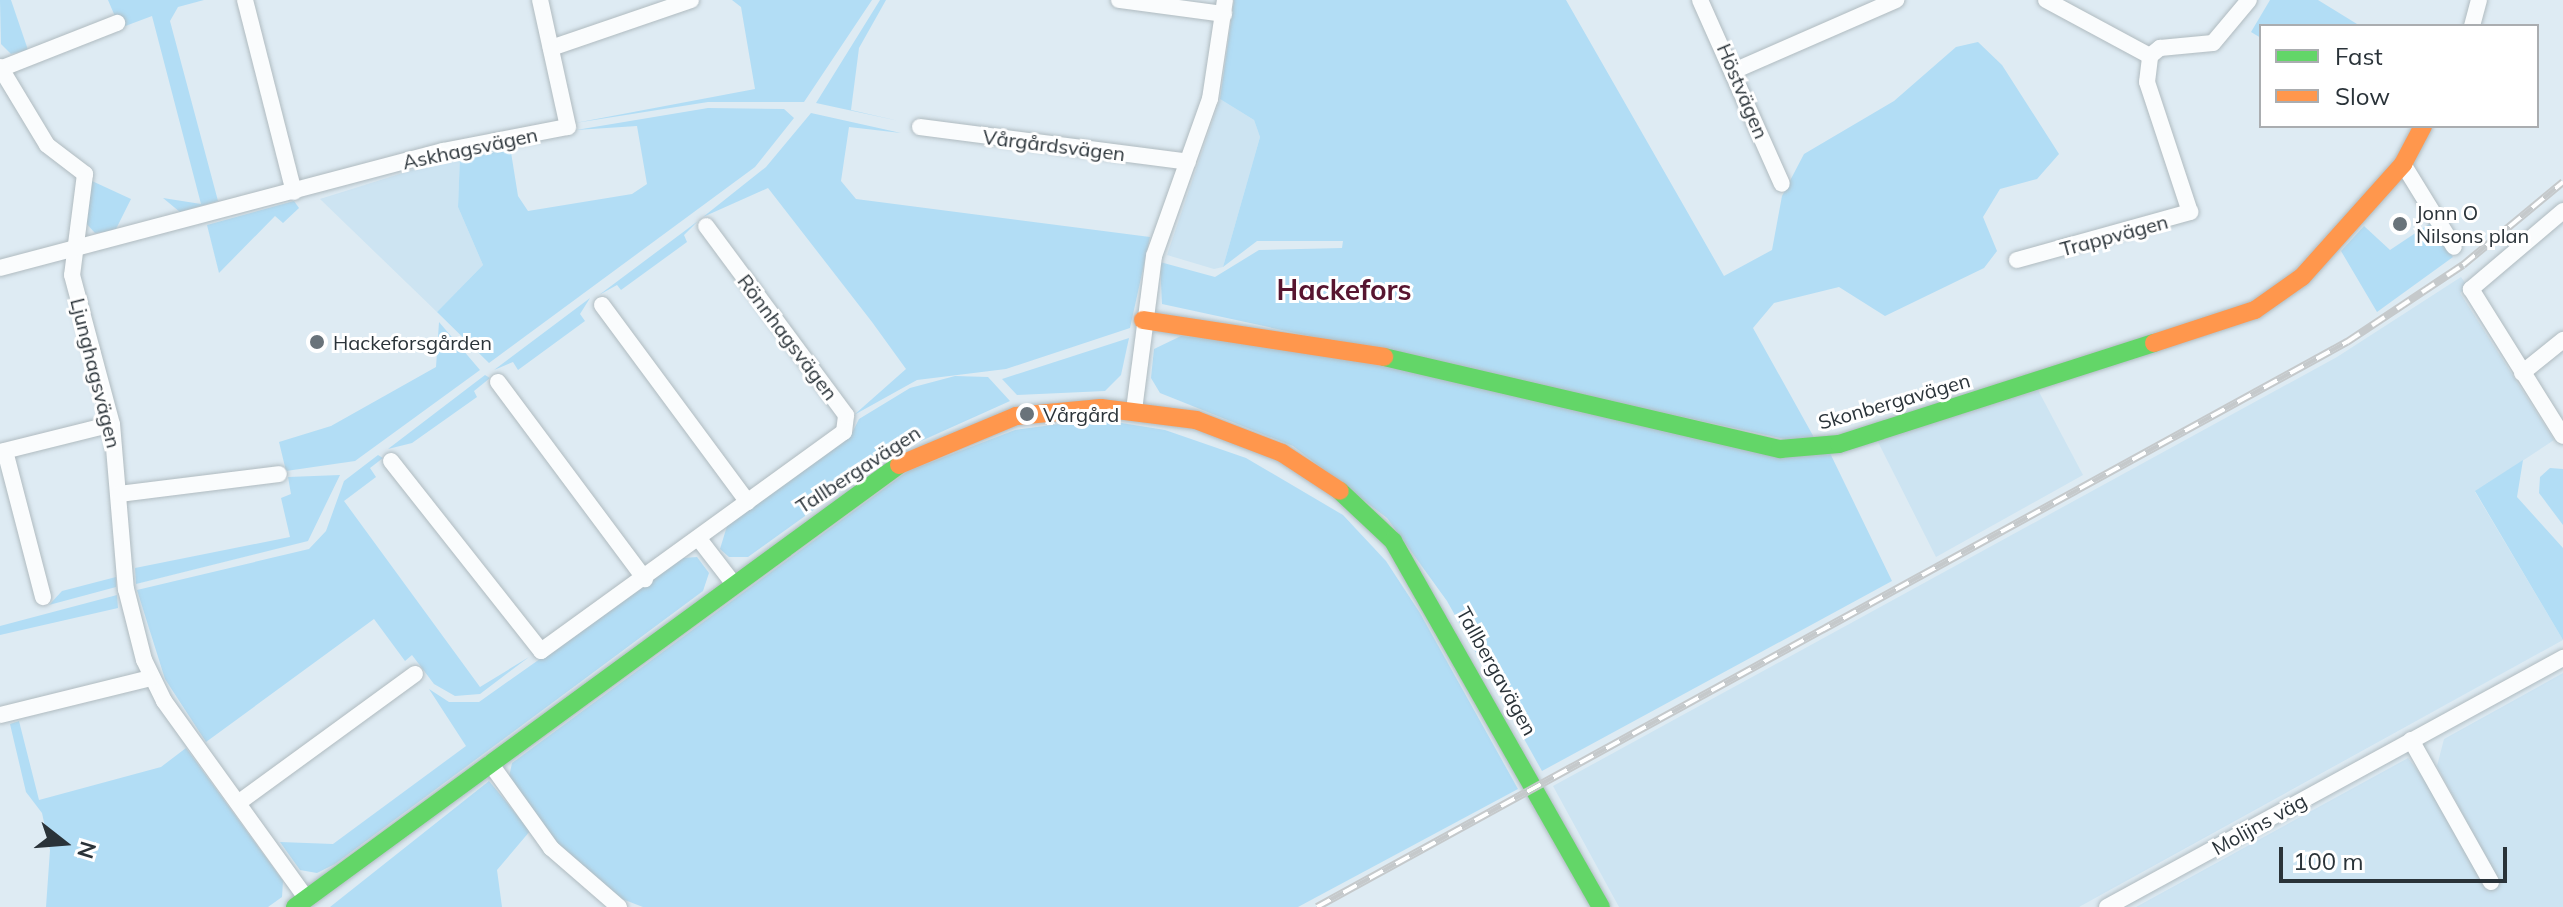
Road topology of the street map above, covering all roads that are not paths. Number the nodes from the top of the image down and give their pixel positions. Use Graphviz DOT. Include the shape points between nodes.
graph roads {
  1 [pos="245,0"];
  2 [pos="540,0"];
  3 [pos="691,0"];
  4 [pos="1119,0"];
  5 [pos="1700,0"];
  6 [pos="1896,0"];
  7 [pos="2046,0"];
  8 [pos="2249,0"];
  9 [pos="2479,0"];
  10 [pos="1224,7"];
  11 [pos="117,23"];
  12 [pos="2473,24"];
  13 [pos="551,48"];
  14 [pos="2150,56"];
  15 [pos="0,68"];
  16 [pos="1736,70"];
  17 [pos="920,127"];
  18 [pos="2422,128"];
  19 [pos="1188,162"];
  20 [pos="2403,164"];
  21 [pos="1782,184"];
  22 [pos="294,192"];
  23 [pos="2563,211"];
  24 [pos="706,226"];
  25 [pos="2454,247"];
  26 [pos="70,252"];
  27 [pos="2017,260"];
  28 [pos="0,268"];
  29 [pos="602,305"];
  30 [pos="1143,320"];
  31 [pos="2563,340"];
  32 [pos="2522,373"];
  33 [pos="498,382"];
  34 [pos="1134,410"];
  35 [pos="112,424"];
  36 [pos="2563,436"];
  37 [pos="3,452"];
  38 [pos="391,461"];
  39 [pos="279,474"];
  40 [pos="119,494"];
  41 [pos="748,502"];
  42 [pos="699,539"];
  43 [pos="645,579"];
  44 [pos="733,583"];
  45 [pos="43,597"];
  46 [pos="2563,658"];
  47 [pos="415,674"];
  48 [pos="151,678"];
  49 [pos="0,715"];
  50 [pos="2411,740"];
  51 [pos="490,763"];
  52 [pos="238,803"];
  53 [pos="2491,882"];
  54 [pos="301,903"];
  55 [pos="619,907"];
  56 [pos="1601,907"];
  57 [pos="2107,907"];
  1 -- 22 [label="street"];
  2 -- 13 [label="street, Askhagsvägen"];
  3 -- 13 [label="street"];
  4 -- 10 [label="street"];
  5 -- 16 [label="street, Höstvägen"];
  6 -- 16 [label="street"];
  7 -- 14 [label="street"];
  8 -- 14 [label="street" via="2213,43 2160,48"];
  9 -- 12 [label="street"];
  10 -- 19 [label="street" via="1210,99"];
  11 -- 15 [label="street"];
  13 -- 22 [label="street, Askhagsvägen" via="568,127 443,151"];
  14 -- 27 [label="street, Trappvägen" via="2147,82 2190,212"];
  15 -- 26 [label="street" via="47,145 85,174"];
  16 -- 21 [label="street, Höstvägen"];
  17 -- 19 [label="street, Vårgårdsvägen"];
  18 -- 20 [label="street, Skonbergavägen"];
  19 -- 30 [label="street" via="1154,256"];
  20 -- 25 [label="street"];
  20 -- 30 [label="street, Skonbergavägen" via="2302,277 2230,323 1824,446 1780,449 1408,361"];
  22 -- 26 [label="street, Askhagsvägen"];
  23 -- 32 [label="street" via="2473,283 2473,296"];
  24 -- 41 [label="street, Rönnhagsvägen" via="848,419 844,432"];
  26 -- 28 [label="street, Askhagsvägen"];
  26 -- 35 [label="street, Ljunghagsvägen"];
  29 -- 41 [label="street"];
  30 -- 34 [label="street"];
  31 -- 32 [label="street"];
  32 -- 36 [label="street"];
  33 -- 43 [label="street"];
  34 -- 44 [label="street, Tallbergavägen" via="1027,414 935,444 857,491"];
  34 -- 56 [label="street, Tallbergavägen" via="1196,420 1282,453 1344,494 1393,541"];
  35 -- 37 [label="street"];
  35 -- 40 [label="street, Ljunghagsvägen"];
  37 -- 45 [label="street"];
  38 -- 43 [label="street, Rönnhagsvägen" via="541,651"];
  39 -- 40 [label="street"];
  40 -- 48 [label="street, Ljunghagsvägen" via="130,614"];
  41 -- 42 [label="street, Rönnhagsvägen"];
  42 -- 43 [label="street, Rönnhagsvägen"];
  42 -- 44 [label="street"];
  44 -- 51 [label="street, Tallbergavägen"];
  46 -- 50 [label="street, Molijns väg"];
  47 -- 52 [label="street"];
  48 -- 49 [label="street"];
  48 -- 52 [label="street, Ljunghagsvägen"];
  50 -- 53 [label="street"];
  50 -- 57 [label="street, Molijns väg"];
  51 -- 54 [label="street, Tallbergavägen"];
  51 -- 55 [label="street" via="551,848"];
  52 -- 54 [label="street, Ljunghagsvägen"];
}
